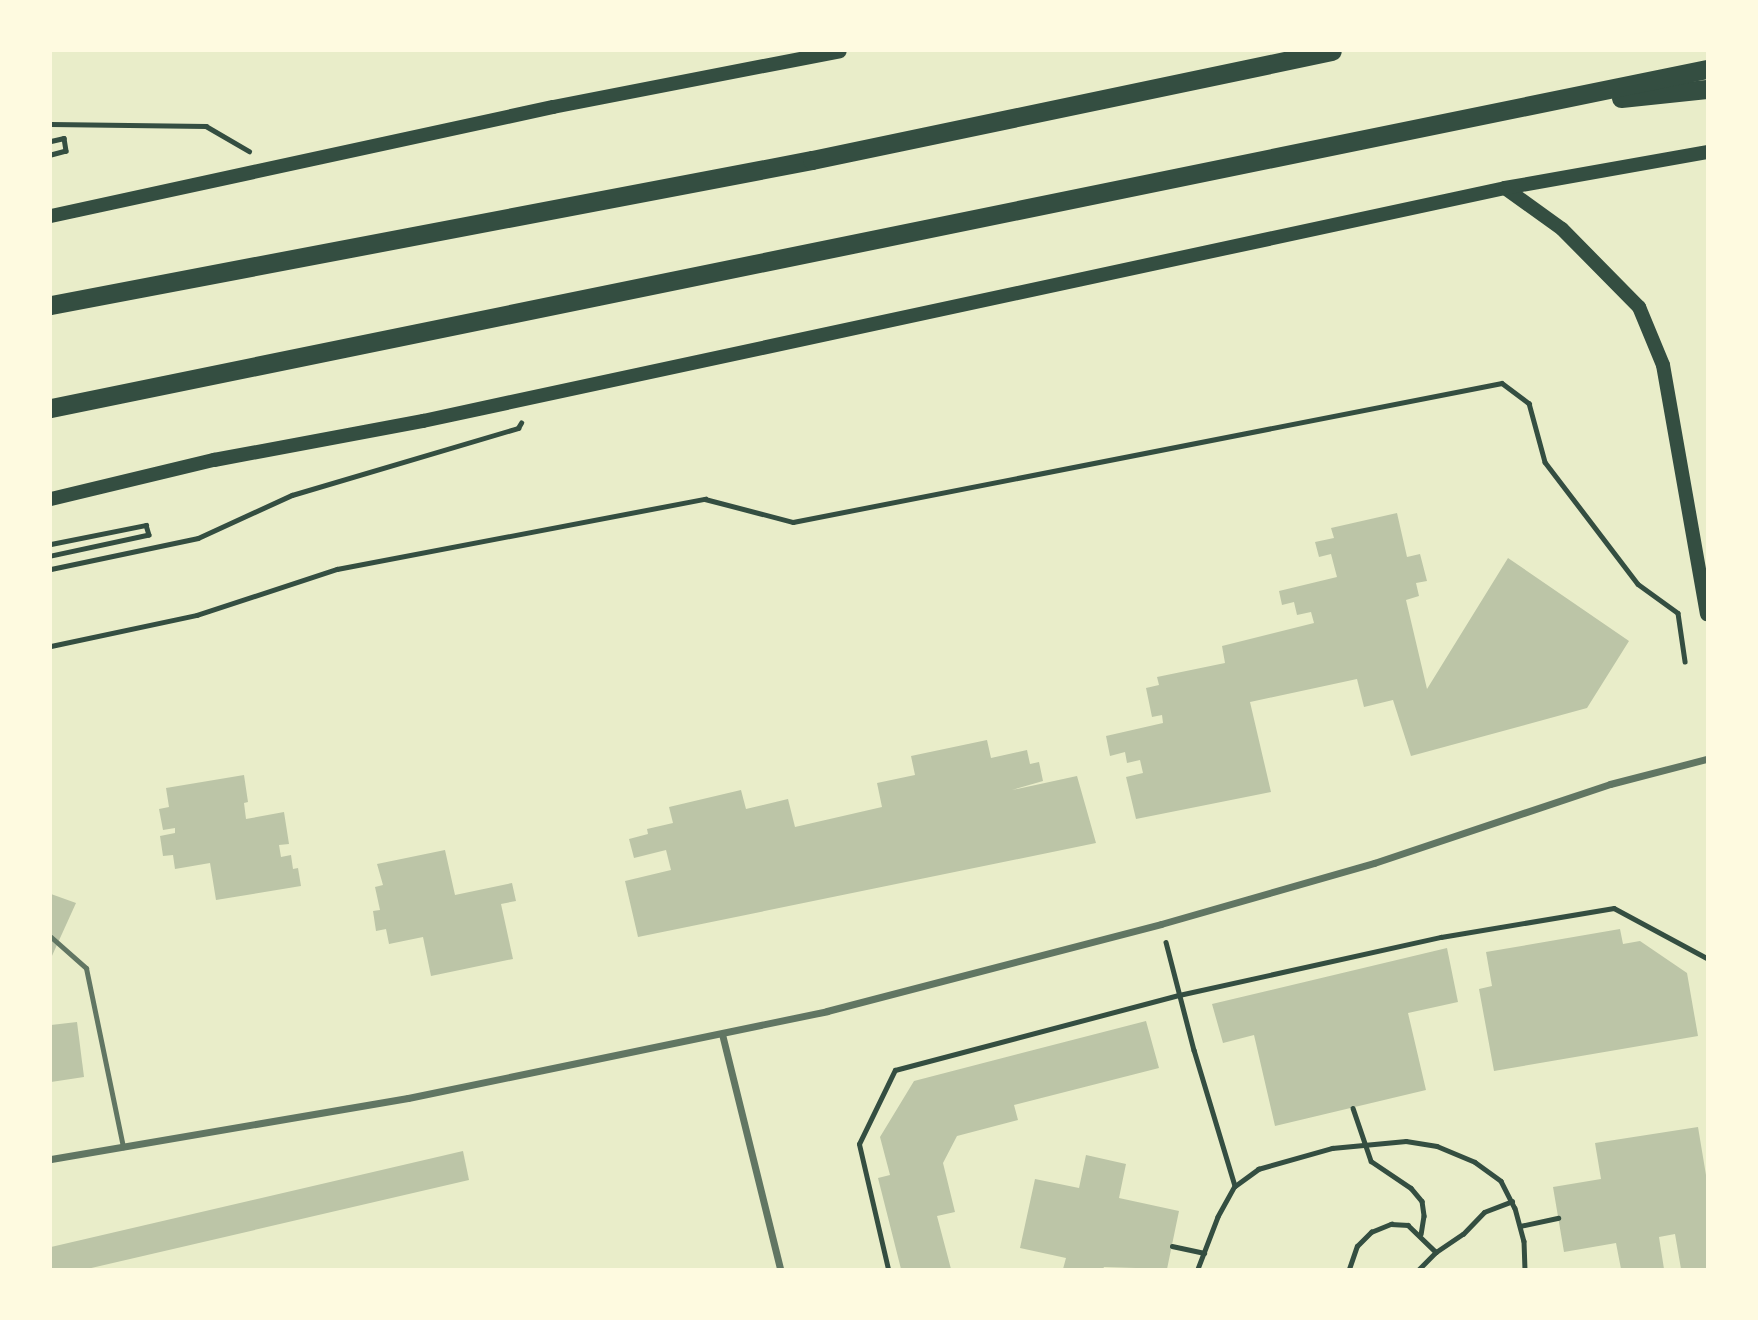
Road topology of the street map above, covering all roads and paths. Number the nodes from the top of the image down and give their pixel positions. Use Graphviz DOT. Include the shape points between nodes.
graph roads {
  1 [pos="840,51"];
  2 [pos="1332,51"];
  3 [pos="1707,69"];
  4 [pos="1707,89"];
  5 [pos="1502,111"];
  6 [pos="51,124"];
  7 [pos="51,141"];
  8 [pos="1707,152"];
  9 [pos="51,155"];
  10 [pos="277,167"];
  11 [pos="1505,187"];
  12 [pos="51,216"];
  13 [pos="51,305"];
  14 [pos="538,396"];
  15 [pos="51,408"];
  16 [pos="51,499"];
  17 [pos="51,544"];
  18 [pos="51,556"];
  19 [pos="51,569"];
  20 [pos="1707,614"];
  21 [pos="51,646"];
  22 [pos="1685,661"];
  23 [pos="1707,759"];
  24 [pos="1161,924"];
  25 [pos="51,936"];
  26 [pos="1707,958"];
  27 [pos="1179,995"];
  28 [pos="722,1034"];
  29 [pos="1353,1108"];
  30 [pos="1363,1143"];
  31 [pos="122,1147"];
  32 [pos="51,1159"];
  33 [pos="1236,1186"];
  34 [pos="1512,1201"];
  35 [pos="1558,1218"];
  36 [pos="1520,1226"];
  37 [pos="1421,1234"];
  38 [pos="1172,1246"];
  39 [pos="1436,1252"];
  40 [pos="1204,1253"];
  41 [pos="780,1269"];
  42 [pos="888,1269"];
  43 [pos="1198,1269"];
  44 [pos="1349,1269"];
  45 [pos="1419,1269"];
  46 [pos="1525,1269"];
  1 -- 10 [label="main road"];
  2 -- 13 [label="highway" via="812,160"];
  3 -- 5 [label="highway"];
  4 -- 5 [label="highway"];
  5 -- 15 [label="highway"];
  6 -- 10 [label="path" via="206,126"];
  7 -- 9 [label="path" via="65,138 66,151"];
  8 -- 11 [label="main road"];
  10 -- 12 [label="main road"];
  11 -- 14 [label="main road"];
  11 -- 20 [label="main road" via="1562,229 1639,307 1663,365"];
  14 -- 16 [label="main road" via="214,460"];
  14 -- 19 [label="path" via="518,428 292,495 198,538"];
  17 -- 18 [label="path" via="146,525 149,535"];
  21 -- 22 [label="path" via="197,615 337,569 705,499 793,522 1502,383 1529,403 1545,462 1638,584 1678,613"];
  23 -- 24 [label="street" via="1610,784 1374,863"];
  24 -- 27 [label="path"];
  24 -- 28 [label="street"];
  25 -- 31 [label="lane" via="86,968"];
  26 -- 27 [label="path" via="1614,908 1441,937"];
  27 -- 33 [label="path"];
  27 -- 42 [label="path" via="895,1070 859,1144"];
  28 -- 31 [label="street" via="408,1098"];
  28 -- 41 [label="street"];
  29 -- 30 [label="path"];
  30 -- 33 [label="path" via="1289,1158 1258,1169"];
  30 -- 34 [label="path" via="1406,1141 1437,1146 1475,1161 1501,1181"];
  30 -- 37 [label="path" via="1371,1161 1422,1201"];
  31 -- 32 [label="street"];
  33 -- 40 [label="path"];
  34 -- 36 [label="path"];
  34 -- 39 [label="path" via="1483,1212 1463,1234"];
  35 -- 36 [label="path"];
  36 -- 46 [label="path"];
  37 -- 39 [label="path"];
  37 -- 44 [label="path" via="1408,1225 1391,1224 1371,1232 1357,1246"];
  38 -- 40 [label="path"];
  39 -- 45 [label="path"];
  40 -- 43 [label="path"];
}
